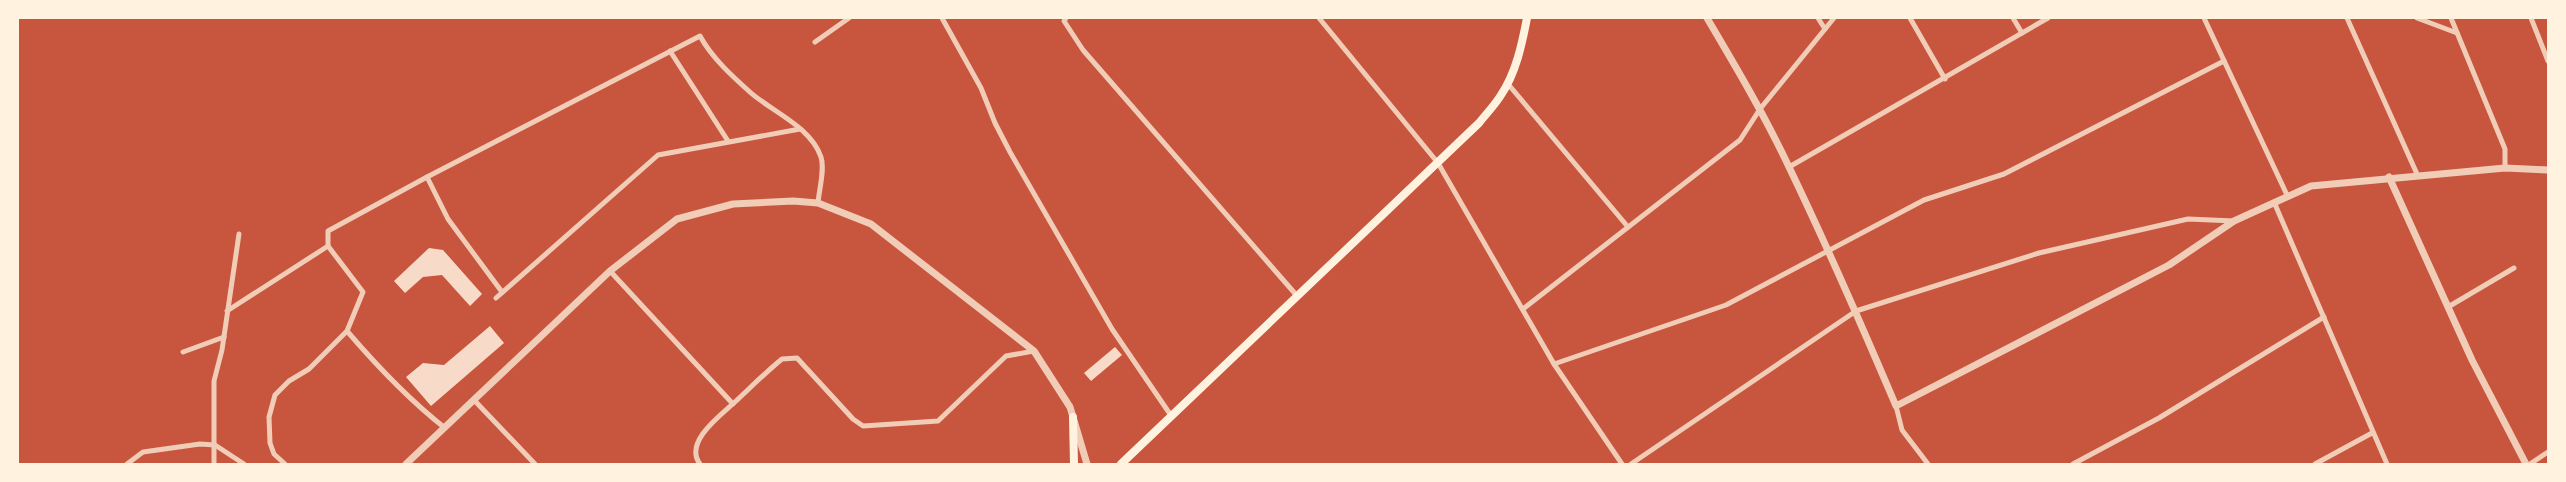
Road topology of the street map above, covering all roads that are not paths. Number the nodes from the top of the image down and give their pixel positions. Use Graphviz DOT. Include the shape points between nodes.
graph roads {
  1 [pos="848,18"];
  2 [pos="942,18"];
  3 [pos="1066,18"];
  4 [pos="1319,18"];
  5 [pos="1527,18"];
  6 [pos="1707,18"];
  7 [pos="1818,18"];
  8 [pos="1834,18"];
  9 [pos="1910,18"];
  10 [pos="2013,18"];
  11 [pos="2048,18"];
  12 [pos="2204,18"];
  13 [pos="2347,18"];
  14 [pos="2418,18"];
  15 [pos="2451,18"];
  16 [pos="2531,18"];
  17 [pos="1825,29"];
  18 [pos="2457,33"];
  19 [pos="2022,34"];
  20 [pos="815,42"];
  21 [pos="670,51"];
  22 [pos="2224,61"];
  23 [pos="2548,61"];
  24 [pos="1945,79"];
  25 [pos="1508,84"];
  26 [pos="1760,109"];
  27 [pos="800,129"];
  28 [pos="728,142"];
  29 [pos="1438,163"];
  30 [pos="1789,167"];
  31 [pos="2505,168"];
  32 [pos="2548,170"];
  33 [pos="2417,174"];
  34 [pos="427,177"];
  35 [pos="2389,177"];
  36 [pos="2287,195"];
  37 [pos="2274,202"];
  38 [pos="818,203"];
  39 [pos="2234,221"];
  40 [pos="1628,227"];
  41 [pos="239,234"];
  42 [pos="328,246"];
  43 [pos="1826,251"];
  44 [pos="2514,268"];
  45 [pos="610,271"];
  46 [pos="502,292"];
  47 [pos="496,298"];
  48 [pos="1298,298"];
  49 [pos="2448,307"];
  50 [pos="1523,309"];
  51 [pos="227,311"];
  52 [pos="1856,311"];
  53 [pos="2324,317"];
  54 [pos="346,331"];
  55 [pos="224,337"];
  56 [pos="1034,351"];
  57 [pos="183,352"];
  58 [pos="1554,364"];
  59 [pos="474,400"];
  60 [pos="733,404"];
  61 [pos="1896,406"];
  62 [pos="1073,417"];
  63 [pos="1172,417"];
  64 [pos="445,428"];
  65 [pos="2372,433"];
  66 [pos="215,445"];
  67 [pos="2548,452"];
  68 [pos="127,464"];
  69 [pos="214,464"];
  70 [pos="244,464"];
  71 [pos="285,464"];
  72 [pos="406,464"];
  73 [pos="535,464"];
  74 [pos="700,464"];
  75 [pos="1074,464"];
  76 [pos="1087,464"];
  77 [pos="1121,464"];
  78 [pos="1622,464"];
  79 [pos="1631,464"];
  80 [pos="1928,464"];
  81 [pos="2073,464"];
  82 [pos="2315,464"];
  83 [pos="2387,464"];
  84 [pos="2526,464"];
  85 [pos="2530,464"];
  1 -- 20 [label="street"];
  2 -- 63 [label="street" via="1029,186 1112,329"];
  3 -- 48 [label="street" via="1064,20 1083,50"];
  4 -- 29 [label="street"];
  5 -- 25 [label="main road" via="1520,52"];
  6 -- 26 [label="street"];
  7 -- 17 [label="street"];
  8 -- 17 [label="street"];
  9 -- 24 [label="street"];
  10 -- 19 [label="street"];
  11 -- 19 [label="street"];
  12 -- 22 [label="street"];
  13 -- 33 [label="street"];
  14 -- 18 [label="street"];
  15 -- 18 [label="street"];
  16 -- 23 [label="street"];
  17 -- 26 [label="street"];
  18 -- 31 [label="street" via="2505,149"];
  19 -- 24 [label="street"];
  21 -- 27 [label="street" via="700,36 709,51 751,93"];
  21 -- 28 [label="street"];
  21 -- 34 [label="street"];
  22 -- 36 [label="street"];
  22 -- 43 [label="street" via="2004,174 1924,200"];
  24 -- 30 [label="street"];
  25 -- 29 [label="main road" via="1479,123"];
  25 -- 40 [label="street"];
  26 -- 30 [label="street"];
  26 -- 40 [label="street" via="1740,140"];
  27 -- 28 [label="street"];
  27 -- 38 [label="street" via="816,145 822,159"];
  28 -- 46 [label="street" via="658,155"];
  29 -- 48 [label="main road"];
  29 -- 50 [label="street"];
  30 -- 43 [label="street"];
  31 -- 32 [label="street"];
  31 -- 33 [label="street"];
  33 -- 35 [label="street"];
  34 -- 42 [label="street" via="328,231"];
  34 -- 46 [label="street" via="448,218"];
  35 -- 36 [label="street" via="2311,186"];
  35 -- 49 [label="street"];
  36 -- 37 [label="street"];
  37 -- 39 [label="street"];
  37 -- 53 [label="street"];
  38 -- 45 [label="street" via="733,204 677,219"];
  38 -- 56 [label="street" via="871,224"];
  39 -- 52 [label="street" via="2188,219 2038,253"];
  39 -- 61 [label="street" via="2169,265"];
  40 -- 50 [label="street"];
  41 -- 51 [label="street"];
  42 -- 51 [label="street"];
  42 -- 54 [label="street" via="363,292"];
  43 -- 52 [label="street"];
  43 -- 58 [label="street" via="1726,305"];
  44 -- 49 [label="street"];
  45 -- 59 [label="street"];
  45 -- 60 [label="street"];
  46 -- 47 [label="street"];
  48 -- 63 [label="main road"];
  49 -- 84 [label="street"];
  50 -- 58 [label="street"];
  51 -- 55 [label="street"];
  52 -- 61 [label="street"];
  52 -- 79 [label="street"];
  53 -- 65 [label="street"];
  53 -- 81 [label="street" via="2159,418"];
  54 -- 64 [label="street" via="376,365"];
  54 -- 71 [label="street" via="309,369 274,395 269,417 270,443 274,454"];
  55 -- 57 [label="street"];
  55 -- 66 [label="street" via="214,381"];
  56 -- 60 [label="street" via="1006,356 938,421 863,426 853,420 797,358 782,358"];
  56 -- 62 [label="street" via="1062,391"];
  58 -- 78 [label="street"];
  59 -- 64 [label="street"];
  59 -- 73 [label="street"];
  60 -- 74 [label="street" via="713,421 701,437 698,449"];
  61 -- 80 [label="street" via="1902,430"];
  62 -- 75 [label="main road"];
  62 -- 76 [label="street"];
  63 -- 77 [label="main road"];
  64 -- 72 [label="street"];
  65 -- 82 [label="street"];
  65 -- 83 [label="street"];
  66 -- 68 [label="street" via="143,452"];
  66 -- 69 [label="street"];
  66 -- 70 [label="street"];
  67 -- 85 [label="street"];
}
